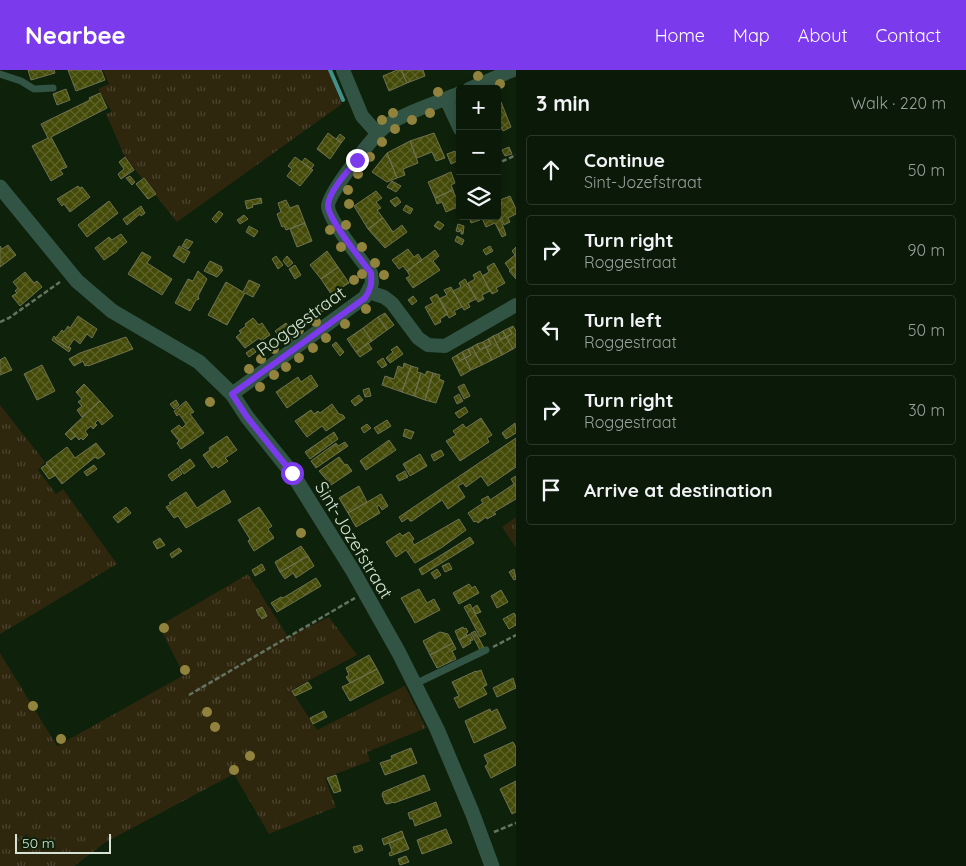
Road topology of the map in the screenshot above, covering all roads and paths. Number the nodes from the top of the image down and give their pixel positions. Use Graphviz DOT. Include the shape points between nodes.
graph roads {
  1 [pos="343,70"];
  2 [pos="513,70"];
  3 [pos="0,74"];
  4 [pos="478,85"];
  5 [pos="53,88"];
  6 [pos="456,94"];
  7 [pos="446,98"];
  8 [pos="456,120"];
  9 [pos="378,134"];
  10 [pos="516,155"];
  11 [pos="501,163"];
  12 [pos="0,187"];
  13 [pos="72,276"];
  14 [pos="369,292"];
  15 [pos="516,305"];
  16 [pos="0,322"];
  17 [pos="232,394"];
  18 [pos="365,593"];
  19 [pos="516,635"];
  20 [pos="486,650"];
  21 [pos="415,684"];
  22 [pos="189,695"];
  23 [pos="516,823"];
  24 [pos="481,837"];
  25 [pos="492,866"];
  1 -- 9 [label="street" via="362,116"];
  2 -- 4 [label="street"];
  3 -- 5 [label="lane" via="34,89"];
  6 -- 7 [label="street, Roggestraat"];
  7 -- 8 [label="street"];
  7 -- 9 [label="street, Roggestraat" via="399,118"];
  9 -- 14 [label="street, Roggestraat" via="333,191 328,206 332,218 371,273"];
  10 -- 11 [label="path"];
  12 -- 13 [label="street, Sint-Jozefstraat"];
  13 -- 16 [label="path"];
  13 -- 17 [label="street, Sint-Jozefstraat" via="112,311 199,362"];
  14 -- 15 [label="street" via="384,296 392,303 418,338 428,345 445,346"];
  14 -- 17 [label="street, Roggestraat"];
  17 -- 18 [label="street, Sint-Jozefstraat" via="292,473"];
  18 -- 21 [label="street, Sint-Jozefstraat"];
  18 -- 22 [label="path"];
  19 -- 20 [label="path"];
  20 -- 21 [label="lane"];
  21 -- 24 [label="street, Sint-Jozefstraat"];
  23 -- 24 [label="path"];
  24 -- 25 [label="street, Sint-Jozefstraat"];
}
